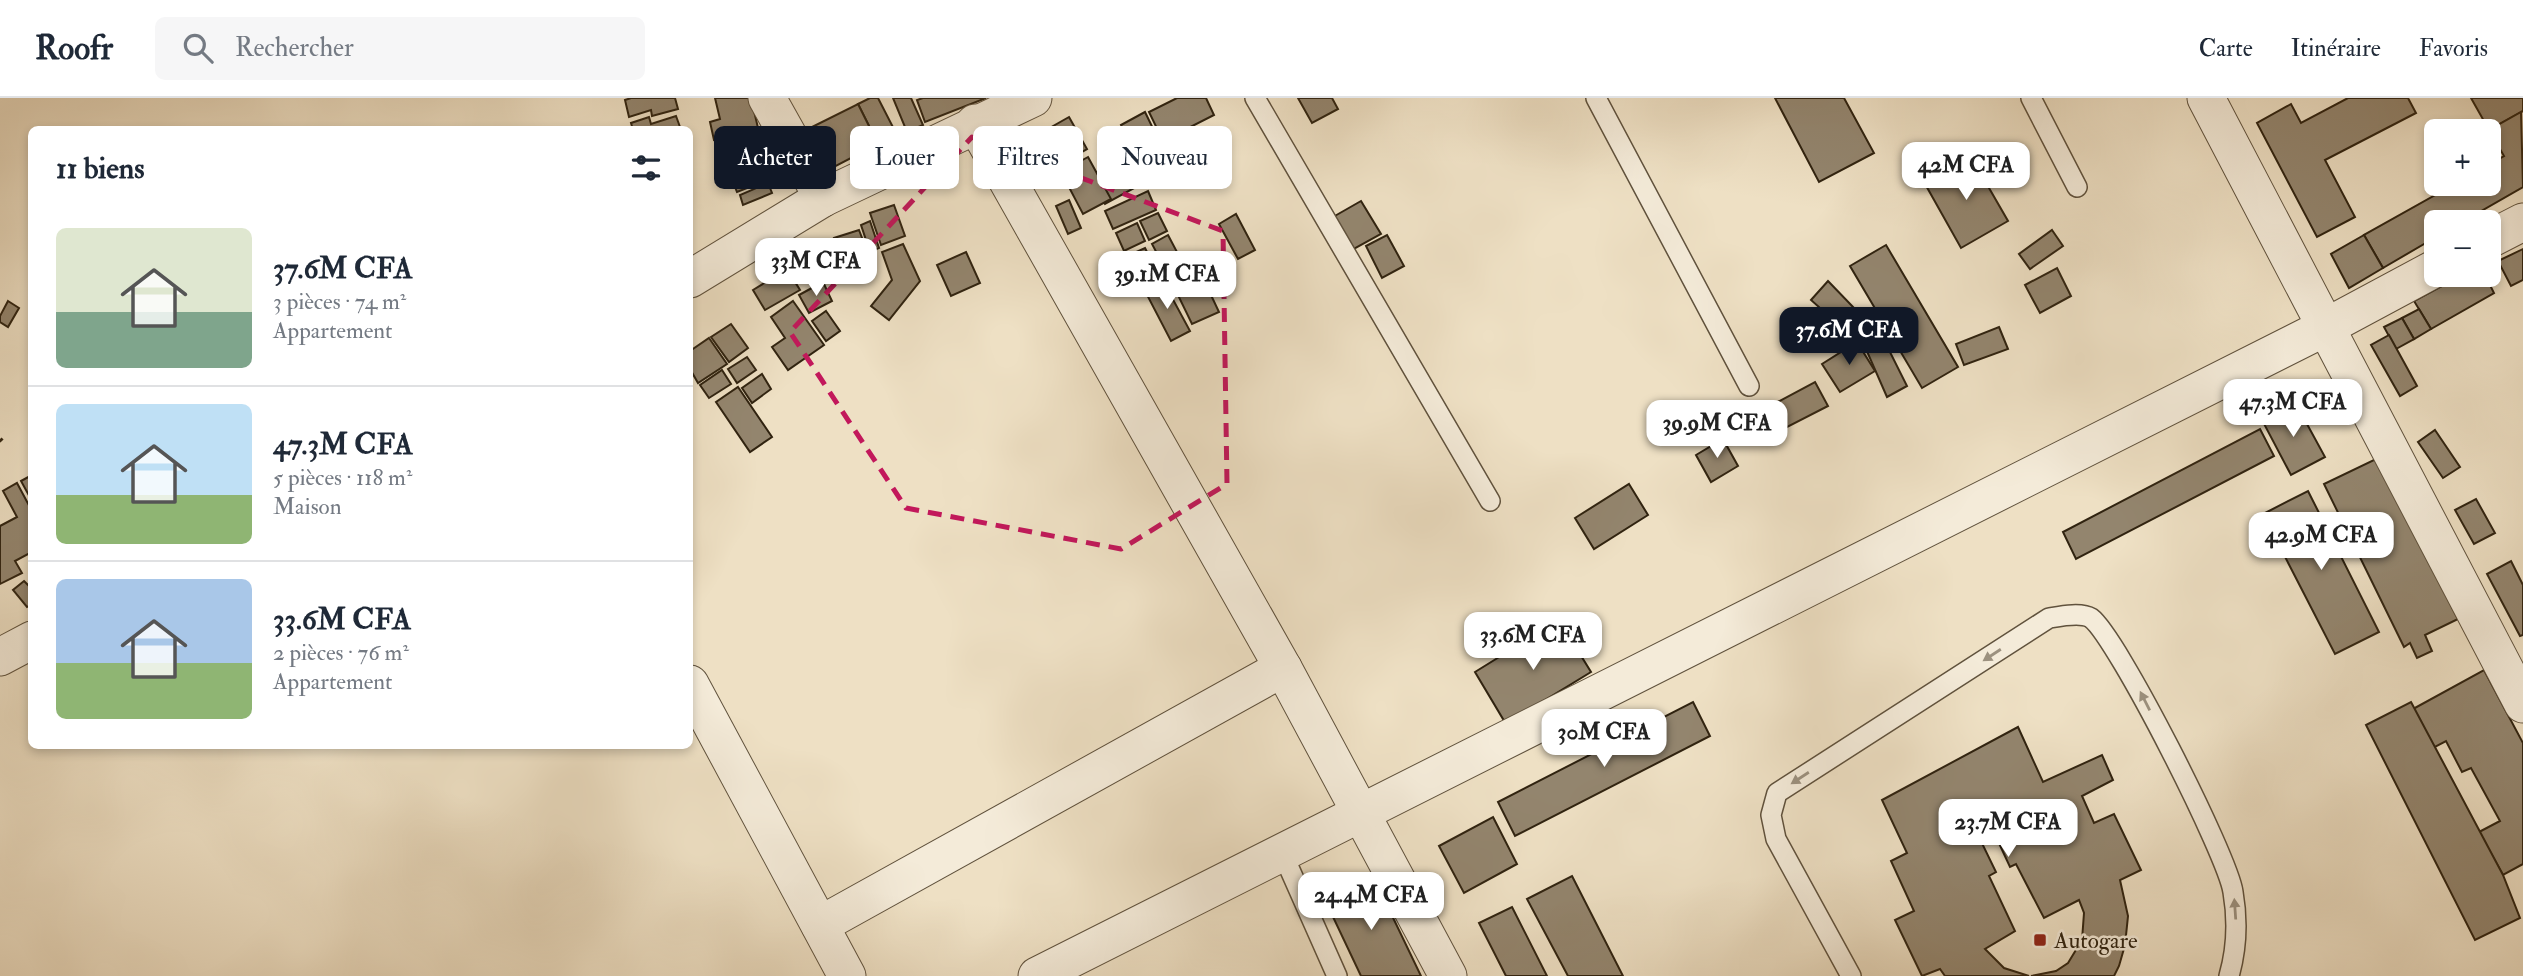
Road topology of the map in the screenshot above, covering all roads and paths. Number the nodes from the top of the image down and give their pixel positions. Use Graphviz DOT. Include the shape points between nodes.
graph roads {
  1 [pos="767,98"];
  2 [pos="1033,98"];
  3 [pos="1255,98"];
  4 [pos="1597,98"];
  5 [pos="2031,98"];
  6 [pos="2206,98"];
  7 [pos="975,123"];
  8 [pos="2077,187"];
  9 [pos="823,198"];
  10 [pos="2523,222"];
  11 [pos="2501,233"];
  12 [pos="2424,274"];
  13 [pos="693,277"];
  14 [pos="2326,327"];
  15 [pos="1749,386"];
  16 [pos="1490,501"];
  17 [pos="28,642"];
  18 [pos="0,657"];
  19 [pos="1283,668"];
  20 [pos="693,690"];
  21 [pos="2523,704"];
  22 [pos="1362,811"];
  23 [pos="1282,852"];
  24 [pos="820,925"];
  25 [pos="847,976"];
  26 [pos="1037,976"];
  27 [pos="1337,976"];
  28 [pos="1448,976"];
  29 [pos="1851,976"];
  30 [pos="2230,976"];
  1 -- 9 [label="street"];
  2 -- 7 [label="street"];
  3 -- 16 [label="lane"];
  4 -- 15 [label="lane"];
  5 -- 8 [label="lane"];
  6 -- 14 [label="street"];
  7 -- 9 [label="street"];
  7 -- 19 [label="street"];
  9 -- 13 [label="street"];
  10 -- 11 [label="street"];
  12 -- 14 [label="street"];
  14 -- 21 [label="street"];
  14 -- 22 [label="street"];
  17 -- 18 [label="street"];
  19 -- 22 [label="street"];
  19 -- 24 [label="street"];
  20 -- 24 [label="street"];
  22 -- 23 [label="street"];
  22 -- 28 [label="street"];
  23 -- 26 [label="street"];
  23 -- 27 [label="lane"];
  24 -- 25 [label="street"];
  30 -- 29 [label="lane, one-way" via="2237,947 2233,889 2215,845 2131,675 2103,629 2088,616 2073,615 2049,618 1777,793 1771,815 1776,839"];
}
